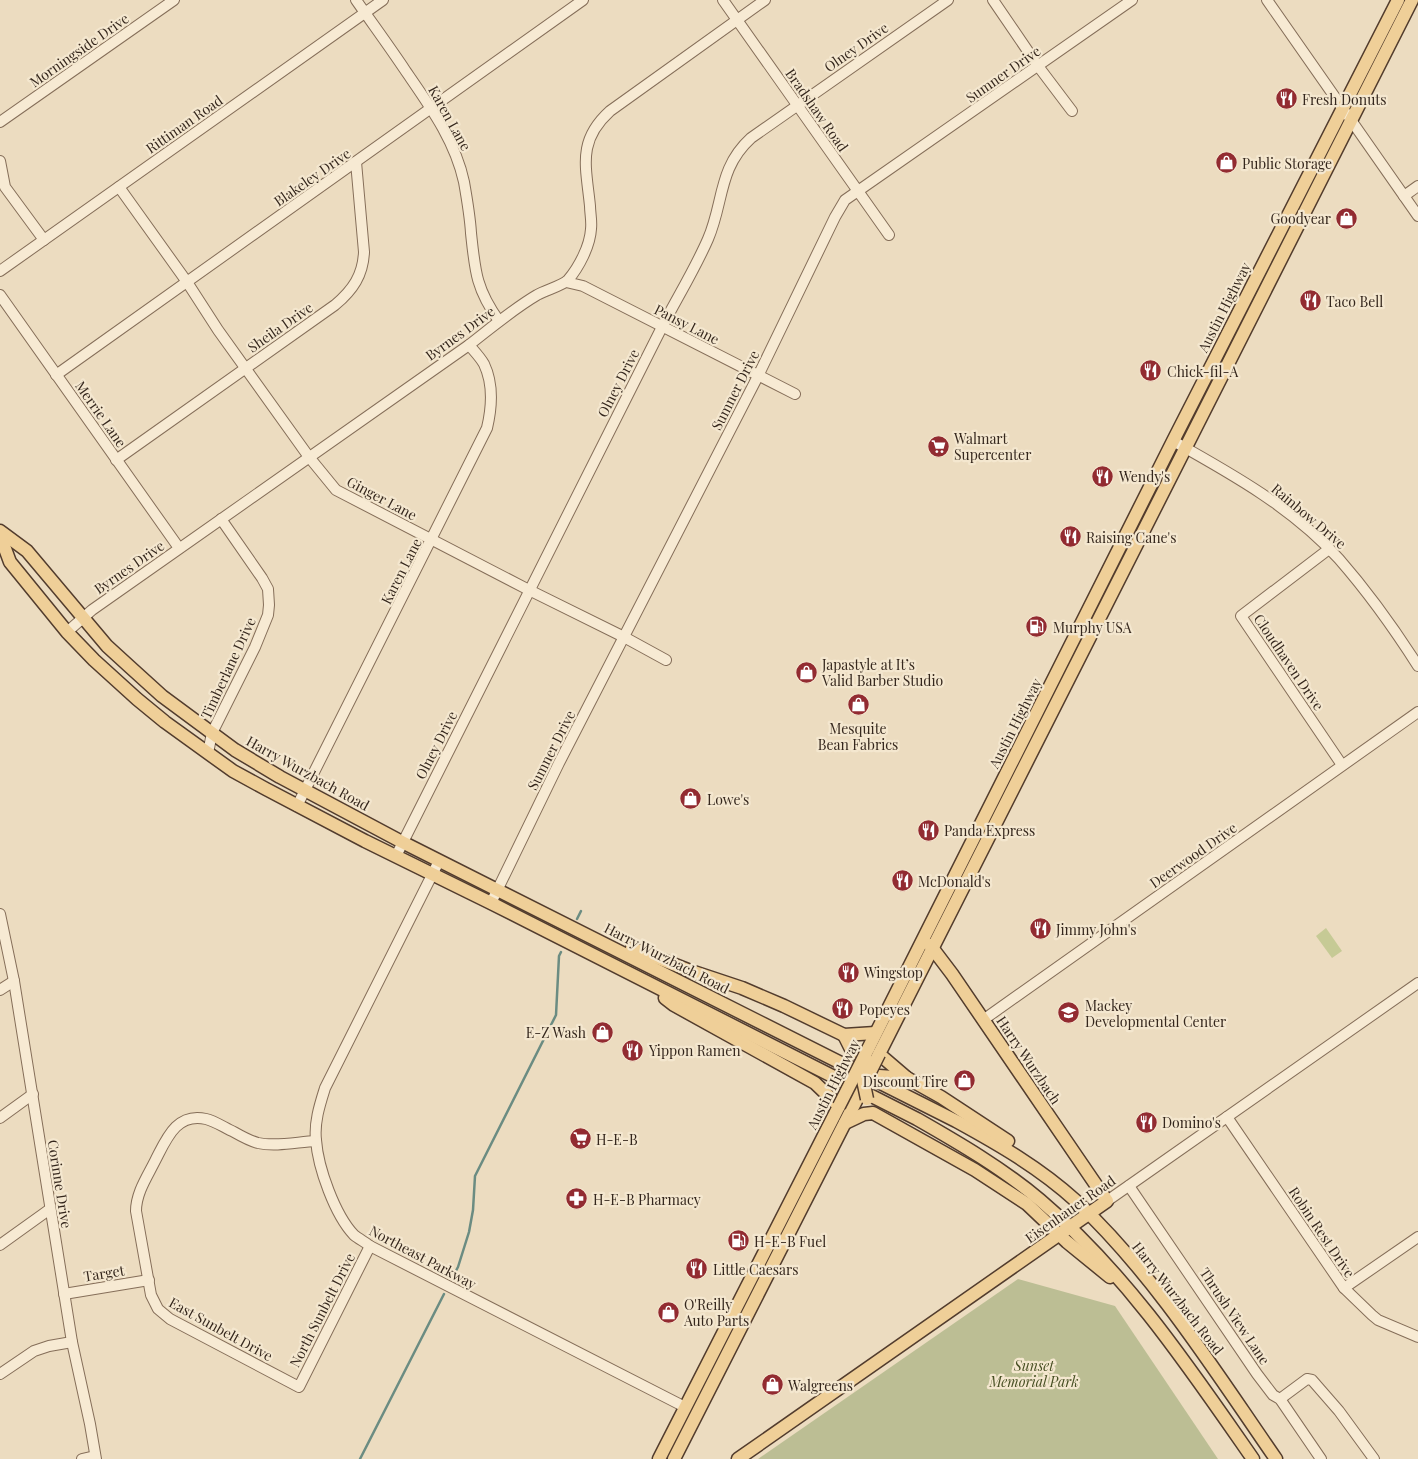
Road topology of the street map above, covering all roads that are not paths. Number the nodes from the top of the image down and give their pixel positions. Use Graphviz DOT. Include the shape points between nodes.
graph roads {
  1 [pos="174,0"];
  2 [pos="356,0"];
  3 [pos="383,0"];
  4 [pos="583,0"];
  5 [pos="723,0"];
  6 [pos="765,0"];
  7 [pos="948,0"];
  8 [pos="993,0"];
  9 [pos="1132,0"];
  10 [pos="1267,0"];
  11 [pos="1398,0"];
  12 [pos="1412,0"];
  13 [pos="365,13"];
  14 [pos="736,20"];
  15 [pos="1038,66"];
  16 [pos="797,106"];
  17 [pos="431,108"];
  18 [pos="1343,108"];
  19 [pos="1072,112"];
  20 [pos="1352,120"];
  21 [pos="0,122"];
  22 [pos="0,161"];
  23 [pos="356,162"];
  24 [pos="1418,186"];
  25 [pos="119,187"];
  26 [pos="858,191"];
  27 [pos="1404,196"];
  28 [pos="1418,216"];
  29 [pos="889,235"];
  30 [pos="44,240"];
  31 [pos="0,271"];
  32 [pos="186,282"];
  33 [pos="566,282"];
  34 [pos="0,295"];
  35 [pos="498,321"];
  36 [pos="662,327"];
  37 [pos="469,345"];
  38 [pos="246,368"];
  39 [pos="56,375"];
  40 [pos="758,376"];
  41 [pos="795,394"];
  42 [pos="1173,441"];
  43 [pos="1186,448"];
  44 [pos="309,457"];
  45 [pos="116,460"];
  46 [pos="221,519"];
  47 [pos="0,531"];
  48 [pos="0,535"];
  49 [pos="432,540"];
  50 [pos="179,548"];
  51 [pos="1329,549"];
  52 [pos="529,590"];
  53 [pos="83,618"];
  54 [pos="67,632"];
  55 [pos="624,637"];
  56 [pos="666,660"];
  57 [pos="1418,666"];
  58 [pos="1418,712"];
  59 [pos="212,733"];
  60 [pos="208,753"];
  61 [pos="1342,765"];
  62 [pos="304,790"];
  63 [pos="297,806"];
  64 [pos="402,842"];
  65 [pos="396,856"];
  66 [pos="439,861"];
  67 [pos="432,874"];
  68 [pos="497,889"];
  69 [pos="492,903"];
  70 [pos="0,914"];
  71 [pos="923,938"];
  72 [pos="934,949"];
  73 [pos="605,960"];
  74 [pos="680,974"];
  75 [pos="14,981"];
  76 [pos="646,981"];
  77 [pos="1418,983"];
  78 [pos="0,990"];
  79 [pos="983,1020"];
  80 [pos="875,1033"];
  81 [pos="844,1035"];
  82 [pos="863,1074"];
  83 [pos="907,1078"];
  84 [pos="815,1082"];
  85 [pos="33,1094"];
  86 [pos="839,1106"];
  87 [pos="874,1113"];
  88 [pos="1227,1117"];
  89 [pos="0,1118"];
  90 [pos="845,1123"];
  91 [pos="822,1139"];
  92 [pos="316,1141"];
  93 [pos="1036,1169"];
  94 [pos="1129,1186"];
  95 [pos="811,1189"];
  96 [pos="1107,1201"];
  97 [pos="50,1210"];
  98 [pos="1089,1214"];
  99 [pos="1070,1227"];
  100 [pos="1059,1234"];
  101 [pos="1418,1237"];
  102 [pos="0,1245"];
  103 [pos="370,1246"];
  104 [pos="149,1280"];
  105 [pos="1127,1288"];
  106 [pos="1344,1288"];
  107 [pos="64,1294"];
  108 [pos="1418,1337"];
  109 [pos="72,1342"];
  110 [pos="0,1374"];
  111 [pos="299,1388"];
  112 [pos="1280,1399"];
  113 [pos="685,1407"];
  114 [pos="96,1458"];
  115 [pos="82,1459"];
  116 [pos="659,1459"];
  117 [pos="674,1459"];
  118 [pos="738,1459"];
  119 [pos="1253,1459"];
  120 [pos="1276,1459"];
  121 [pos="1321,1459"];
  122 [pos="1374,1459"];
  1 -- 21 [label="street, Morningside Drive"];
  2 -- 13 [label="street, Karen Lane"];
  3 -- 13 [label="street, Rittiman Road"];
  4 -- 17 [label="street, Blakeley Drive"];
  5 -- 14 [label="street, Bradshaw Road"];
  6 -- 14 [label="street"];
  7 -- 16 [label="street, Olney Drive"];
  8 -- 15 [label="street"];
  9 -- 15 [label="street, Sumner Drive"];
  10 -- 18 [label="street"];
  11 -- 18 [label="main road, Austin Highway"];
  12 -- 20 [label="main road, Austin Highway"];
  13 -- 17 [label="street, Karen Lane"];
  13 -- 25 [label="street, Rittiman Road"];
  14 -- 16 [label="street, Bradshaw Road"];
  14 -- 33 [label="street" via="610,110 593,130 586,155 590,239"];
  15 -- 19 [label="street"];
  15 -- 26 [label="street, Sumner Drive"];
  16 -- 26 [label="street, Bradshaw Road"];
  16 -- 36 [label="street, Olney Drive" via="751,138 734,157 708,240"];
  17 -- 23 [label="street, Blakeley Drive"];
  17 -- 35 [label="street, Karen Lane" via="451,142 462,170 475,273"];
  18 -- 20 [label="street"];
  18 -- 42 [label="main road, Austin Highway"];
  20 -- 27 [label="street"];
  20 -- 43 [label="main road, Austin Highway"];
  22 -- 30 [label="street" via="5,187"];
  23 -- 32 [label="street, Blakeley Drive"];
  23 -- 38 [label="street, Sheila Drive" via="364,252 355,285 335,305"];
  24 -- 27 [label="street"];
  25 -- 30 [label="street, Rittiman Road"];
  25 -- 32 [label="street, Ginger Lane"];
  26 -- 29 [label="street, Bradshaw Road"];
  26 -- 40 [label="street, Sumner Drive" via="846,200 835,217"];
  27 -- 28 [label="street"];
  30 -- 31 [label="street, Rittiman Road"];
  32 -- 38 [label="street, Ginger Lane"];
  32 -- 39 [label="street, Blakeley Drive"];
  33 -- 35 [label="street, Byrnes Drive" via="536,295"];
  33 -- 36 [label="street, Pansy Lane" via="583,286"];
  34 -- 39 [label="street, Merrie Lane"];
  35 -- 37 [label="street, Byrnes Drive"];
  36 -- 40 [label="street, Pansy Lane"];
  36 -- 52 [label="street, Olney Drive"];
  37 -- 44 [label="street, Byrnes Drive"];
  37 -- 49 [label="street, Karen Lane" via="484,365 491,390 491,413 484,436"];
  38 -- 44 [label="street, Ginger Lane"];
  38 -- 45 [label="street, Sheila Drive"];
  39 -- 45 [label="street, Merrie Lane"];
  40 -- 41 [label="street, Pansy Lane"];
  40 -- 55 [label="street, Sumner Drive"];
  42 -- 43 [label="street, Rainbow Drive"];
  42 -- 71 [label="main road, Austin Highway"];
  43 -- 51 [label="street, Rainbow Drive" via="1266,496"];
  43 -- 72 [label="main road, Austin Highway"];
  44 -- 46 [label="street, Byrnes Drive"];
  44 -- 49 [label="street, Ginger Lane" via="336,490"];
  45 -- 50 [label="street, Merrie Lane"];
  46 -- 50 [label="street, Byrnes Drive"];
  46 -- 59 [label="street, Timberlane Drive" via="268,588 269,605 255,647"];
  47 -- 53 [label="main road, Harry Wurzbach Road" via="27,552"];
  48 -- 54 [label="main road" via="10,562"];
  49 -- 52 [label="street, Ginger Lane"];
  49 -- 62 [label="street, Karen Lane"];
  50 -- 53 [label="street, Byrnes Drive"];
  51 -- 57 [label="street, Rainbow Drive" via="1361,586"];
  51 -- 61 [label="street, Cloudhaven Drive" via="1241,616"];
  52 -- 55 [label="street, Ginger Lane"];
  52 -- 64 [label="street, Olney Drive"];
  53 -- 54 [label="street, Byrnes Drive"];
  53 -- 59 [label="main road, Harry Wurzbach Road" via="107,646 162,696"];
  54 -- 60 [label="main road" via="137,699"];
  55 -- 56 [label="street, Ginger Lane"];
  55 -- 68 [label="street, Sumner Drive"];
  58 -- 61 [label="street, Deerwood Drive"];
  59 -- 60 [label="street, Timberlane Drive"];
  59 -- 62 [label="main road, Harry Wurzbach Road"];
  60 -- 63 [label="main road" via="240,775"];
  61 -- 79 [label="street, Deerwood Drive"];
  62 -- 63 [label="street, Karen Lane"];
  62 -- 64 [label="main road, Harry Wurzbach Road"];
  63 -- 65 [label="main road"];
  64 -- 65 [label="street, Olney Drive"];
  64 -- 66 [label="main road, Harry Wurzbach Road"];
  65 -- 67 [label="main road"];
  66 -- 67 [label="street, Northeast Parkway"];
  66 -- 68 [label="main road, Harry Wurzbach Road"];
  67 -- 69 [label="main road"];
  67 -- 92 [label="street, Northeast Parkway" via="325,1088"];
  68 -- 69 [label="street, Sumner Drive"];
  68 -- 74 [label="main road, Harry Wurzbach Road" via="600,941"];
  69 -- 73 [label="main road"];
  70 -- 75 [label="street, Corinne Drive"];
  71 -- 72 [label="main road, Harry Wurzbach"];
  71 -- 80 [label="main road, Austin Highway"];
  72 -- 79 [label="main road, Harry Wurzbach"];
  72 -- 82 [label="main road, Austin Highway" via="896,1022"];
  73 -- 74 [label="main road" via="614,956 652,975"];
  73 -- 76 [label="main road"];
  74 -- 81 [label="main road" via="759,995"];
  74 -- 93 [label="main road, Harry Wurzbach Road" via="1002,1146"];
  75 -- 78 [label="street"];
  75 -- 85 [label="street, Corinne Drive"];
  76 -- 84 [label="main road" via="674,1005"];
  76 -- 99 [label="main road" via="949,1137 1019,1184"];
  77 -- 88 [label="street, Eisenhauer Road"];
  79 -- 96 [label="main road, Harry Wurzbach"];
  80 -- 81 [label="main road"];
  80 -- 82 [label="main road, Austin Highway"];
  81 -- 82 [label="main road"];
  82 -- 83 [label="main road"];
  82 -- 83 [label="main road"];
  82 -- 84 [label="main road" via="839,1083"];
  82 -- 86 [label="main road, Austin Highway, bridge"];
  82 -- 87 [label="main road, bridge" via="867,1099"];
  82 -- 90 [label="main road, Austin Highway"];
  83 -- 93 [label="main road" via="1019,1148"];
  84 -- 86 [label="main road"];
  85 -- 89 [label="street"];
  85 -- 97 [label="street, Corinne Drive"];
  86 -- 91 [label="main road, Austin Highway"];
  87 -- 90 [label="main road"];
  87 -- 100 [label="main road" via="992,1181 1027,1204"];
  88 -- 94 [label="street, Eisenhauer Road"];
  88 -- 106 [label="street, Robin Rest Drive"];
  90 -- 95 [label="main road, Austin Highway"];
  91 -- 95 [label="main road" via="822,1148 802,1186 804,1190"];
  91 -- 113 [label="main road, Austin Highway"];
  92 -- 103 [label="street, Northeast Parkway" via="326,1186 339,1212 355,1236"];
  92 -- 104 [label="street, East Sunbelt Drive" via="259,1143 206,1119 179,1123 166,1141 136,1203"];
  93 -- 98 [label="main road, Harry Wurzbach Road"];
  94 -- 96 [label="street, Eisenhauer Road"];
  94 -- 112 [label="street, Thrush View Lane" via="1257,1374"];
  95 -- 117 [label="main road, Austin Highway"];
  96 -- 98 [label="main road, Eisenhauer Road"];
  97 -- 102 [label="street"];
  97 -- 107 [label="street, Corinne Drive"];
  98 -- 99 [label="main road, Eisenhauer Road"];
  98 -- 120 [label="main road, Harry Wurzbach Road" via="1148,1279"];
  99 -- 100 [label="main road, Eisenhauer Road"];
  99 -- 105 [label="main road"];
  100 -- 105 [label="main road"];
  100 -- 118 [label="main road, Eisenhauer Road"];
  101 -- 106 [label="street"];
  103 -- 111 [label="street, North Sunbelt Drive"];
  103 -- 113 [label="street, Northeast Parkway"];
  104 -- 107 [label="street, Target"];
  104 -- 111 [label="street, East Sunbelt Drive" via="158,1309 166,1317"];
  105 -- 119 [label="main road"];
  106 -- 108 [label="street, Robin Rest Drive" via="1372,1316"];
  107 -- 109 [label="street, Corinne Drive"];
  109 -- 110 [label="street" via="34,1351"];
  109 -- 114 [label="street, Corinne Drive"];
  112 -- 121 [label="street, Thrush View Lane"];
  112 -- 122 [label="street" via="1307,1379 1312,1380"];
  113 -- 116 [label="main road, Austin Highway"];
  114 -- 115 [label="street"];
}
